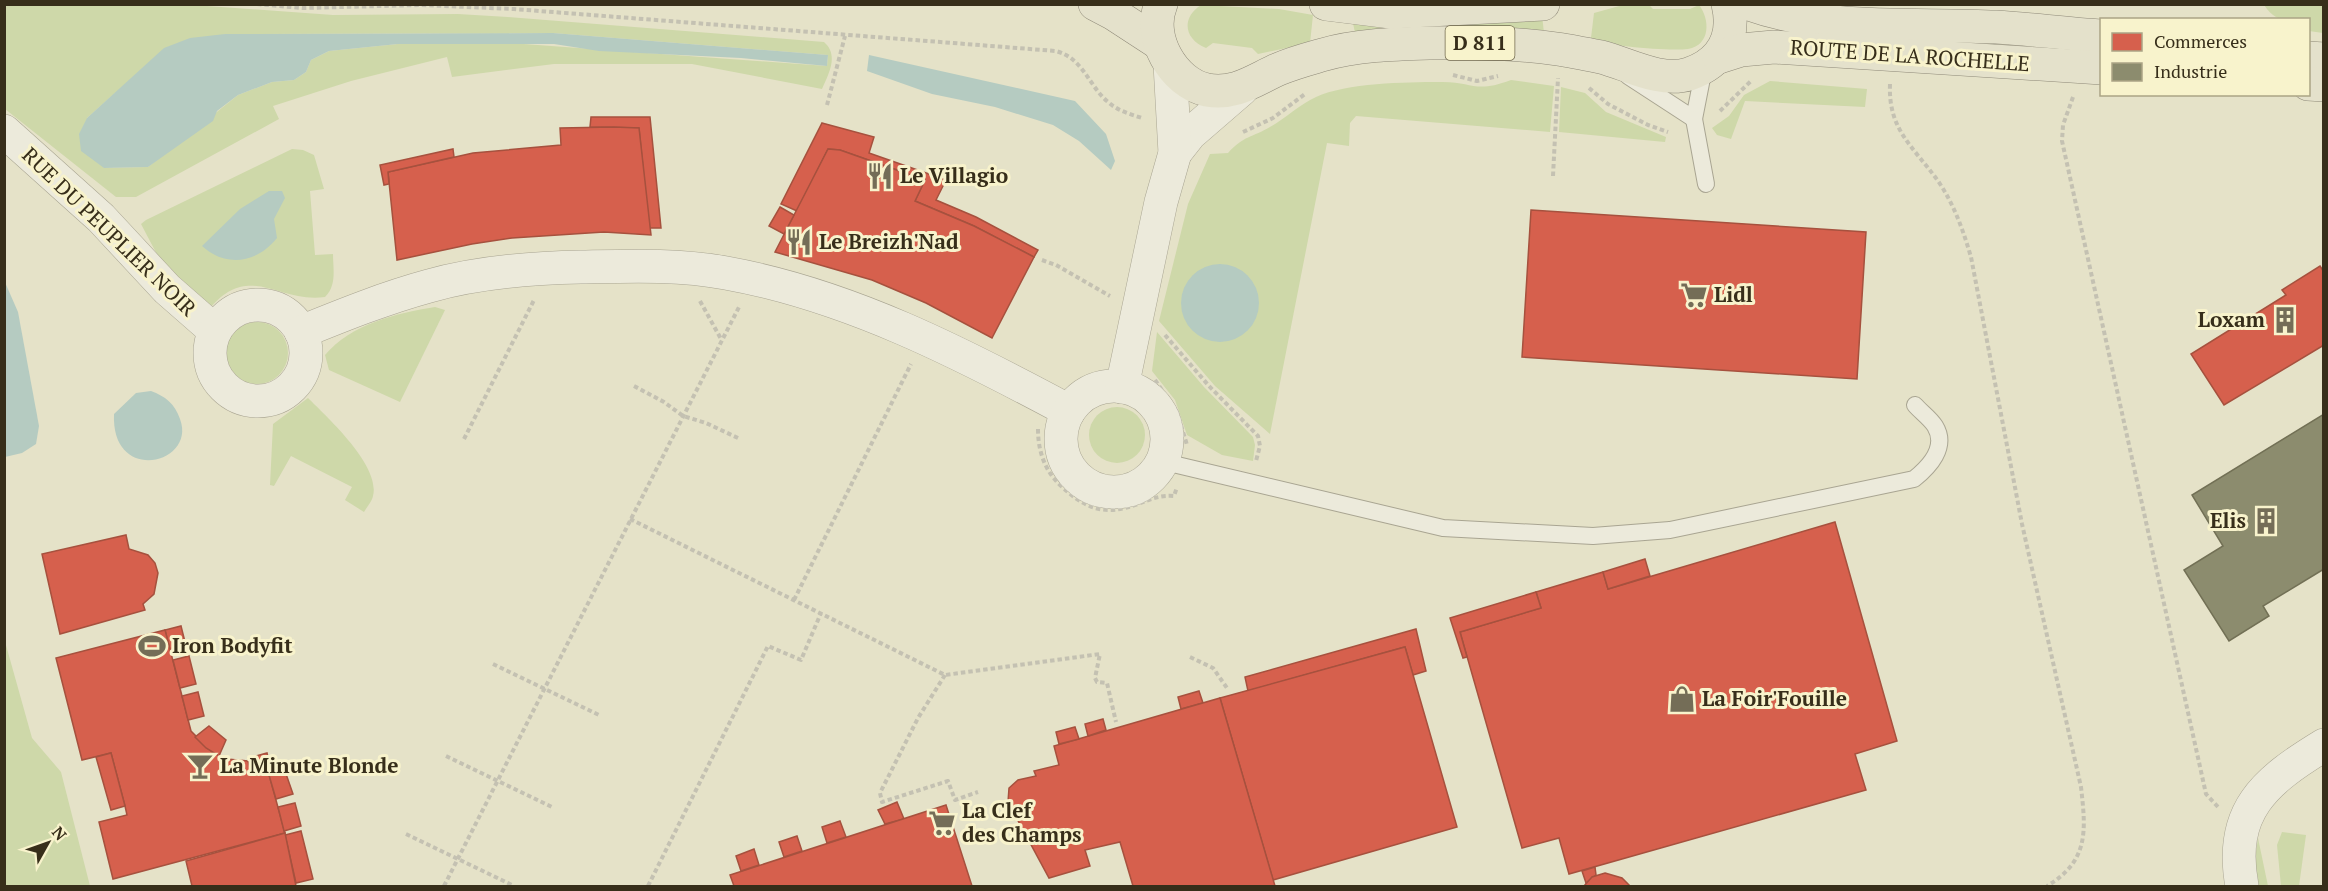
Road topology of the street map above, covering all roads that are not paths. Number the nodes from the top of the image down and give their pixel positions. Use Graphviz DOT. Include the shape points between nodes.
graph roads {
  1 [pos="1095,4"];
  2 [pos="1161,4"];
  3 [pos="1326,4"];
  4 [pos="1543,4"];
  5 [pos="1728,4"];
  6 [pos="1749,4"];
  7 [pos="2100,36"];
  8 [pos="1165,54"];
  9 [pos="1600,57"];
  10 [pos="1711,63"];
  11 [pos="2089,78"];
  12 [pos="1242,88"];
  13 [pos="1694,119"];
  14 [pos="4,131"];
  15 [pos="1175,153"];
  16 [pos="1706,184"];
  17 [pos="215,331"];
  18 [pos="301,332"];
  19 [pos="1122,387"];
  20 [pos="1915,405"];
  21 [pos="1069,411"];
  22 [pos="1175,450"];
  23 [pos="2324,745"];
  24 [pos="2242,886"];
  1 -- 8 [label="main road, ROUTE DE LA ROCHELLE / D 811"];
  2 -- 8 [label="main road" via="1157,29"];
  3 -- 4 [label="main road, D 811" via="1390,12"];
  5 -- 10 [label="main road" via="1731,33"];
  6 -- 7 [label="main road, ROUTE DE LA ROCHELLE" via="1790,16 1912,27 1997,27"];
  8 -- 12 [label="main road, ROUTE DE LA ROCHELLE / D 811" via="1184,78 1204,89 1224,92"];
  8 -- 15 [label="street"];
  9 -- 10 [label="main road, ROUTE DE LA ROCHELLE / D 811" via="1674,76"];
  9 -- 12 [label="main road, ROUTE DE LA ROCHELLE / D 811" via="1492,43 1375,46 1324,54 1282,68"];
  9 -- 13 [label="lane"];
  10 -- 11 [label="main road, ROUTE DE LA ROCHELLE / D 811" via="1741,50 1774,47"];
  10 -- 13 [label="lane"];
  12 -- 15 [label="street"];
  13 -- 16 [label="lane"];
  14 -- 17 [label="street, RUE DU PEUPLIER NOIR" via="101,218 166,289"];
  15 -- 19 [label="street"];
  17 -- 18 [label="street" via="236,310 265,306 280,310"];
  17 -- 18 [label="street" via="210,356 218,380 244,399 260,402 284,394 301,374 306,353"];
  18 -- 21 [label="street" via="430,285 540,268 684,268 752,278 847,307 924,338"];
  19 -- 21 [label="street" via="1092,391"];
  19 -- 22 [label="street" via="1150,400 1160,413"];
  20 -- 22 [label="lane" via="1936,427 1938,450 1930,467 1914,479 1670,530 1604,535 1443,528 1173,464"];
  21 -- 22 [label="street" via="1062,433 1064,455 1077,477 1088,485 1114,492 1127,490 1149,479"];
  23 -- 24 [label="street" via="2277,776 2252,804 2240,838"];
}
